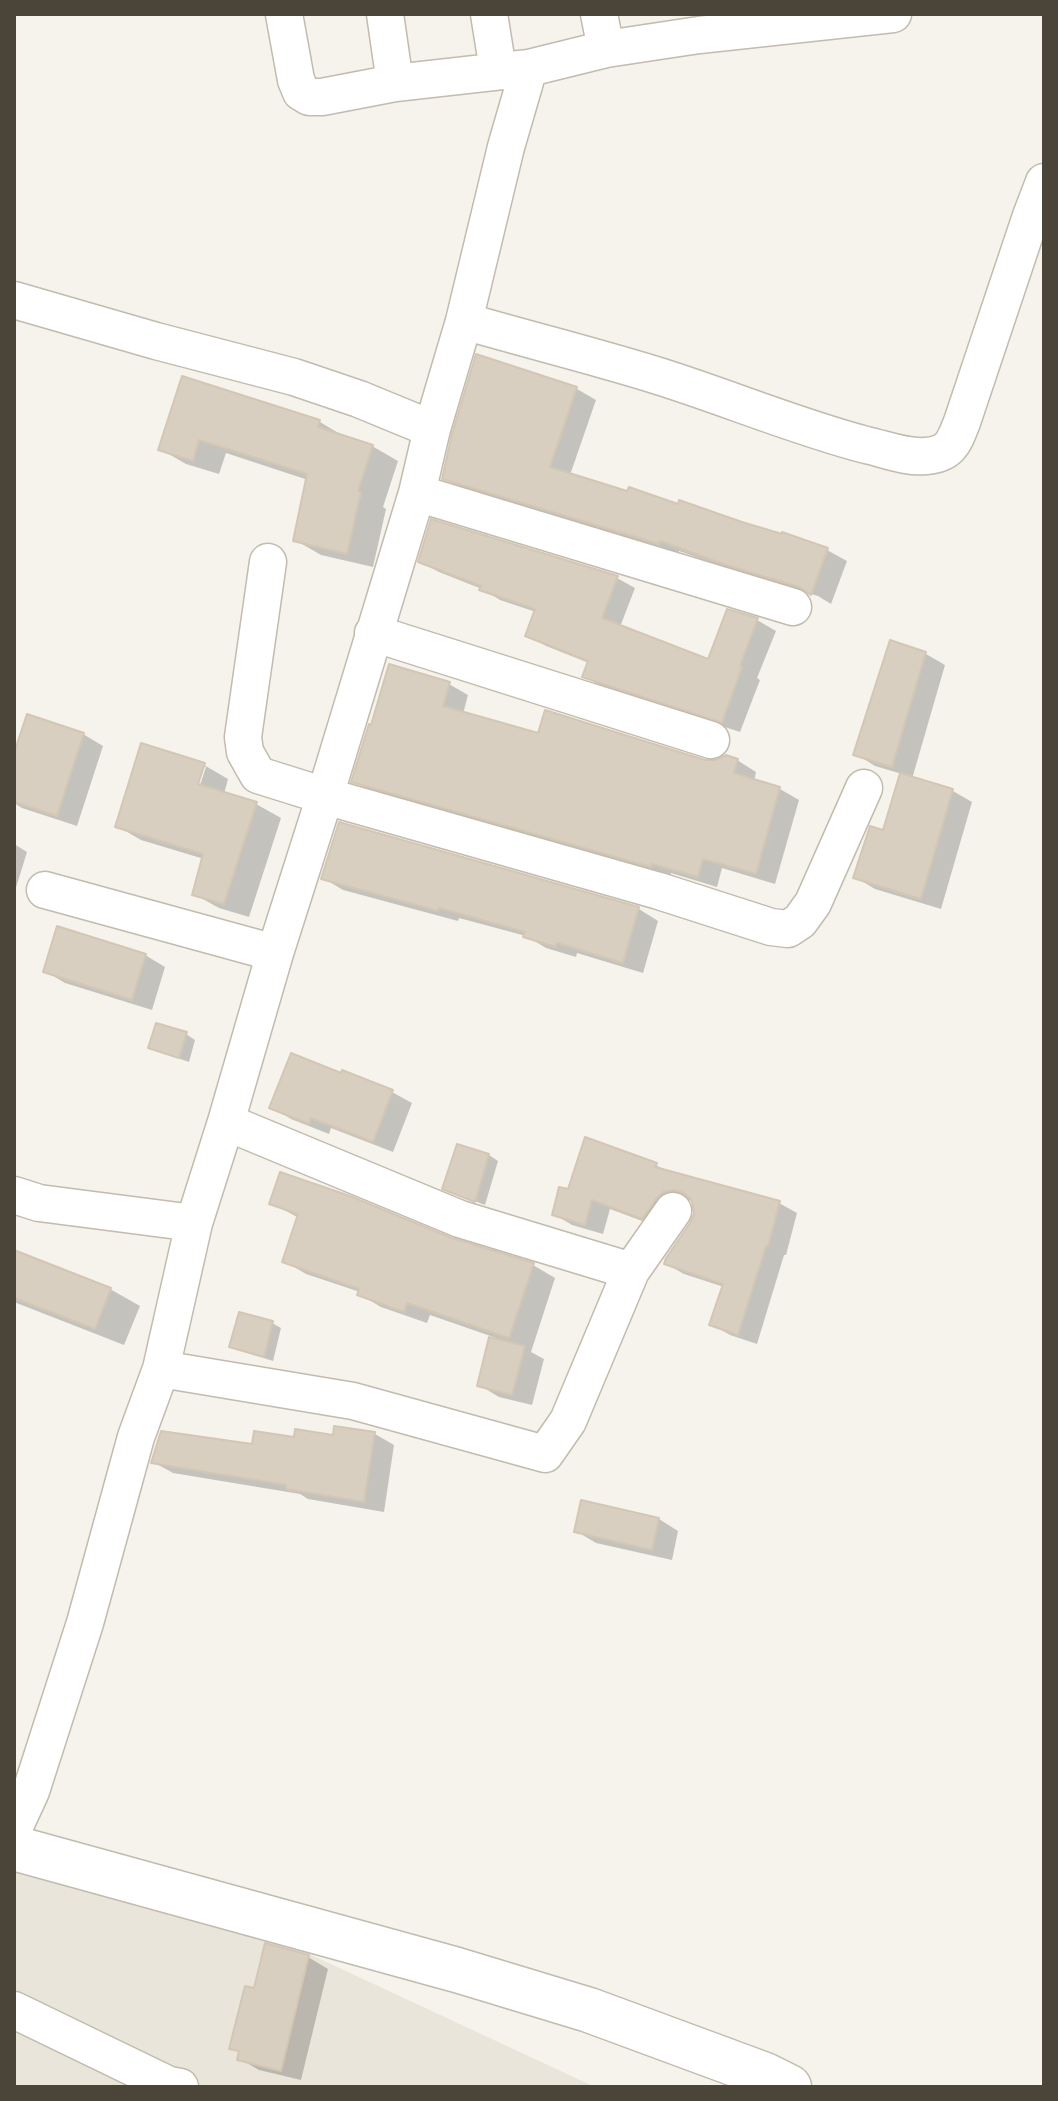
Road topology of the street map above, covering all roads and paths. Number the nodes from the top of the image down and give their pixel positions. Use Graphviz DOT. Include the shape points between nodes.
graph roads {
  1 [pos="284,14"];
  2 [pos="385,14"];
  3 [pos="489,14"];
  4 [pos="599,14"];
  5 [pos="893,14"];
  6 [pos="697,25"];
  7 [pos="606,49"];
  8 [pos="513,69"];
  9 [pos="395,83"];
  10 [pos="1044,182"];
  11 [pos="14,300"];
  12 [pos="464,321"];
  13 [pos="432,429"];
  14 [pos="417,493"];
  15 [pos="268,562"];
  16 [pos="793,607"];
  17 [pos="373,633"];
  18 [pos="711,740"];
  19 [pos="864,788"];
  20 [pos="325,796"];
  21 [pos="45,890"];
  22 [pos="275,953"];
  23 [pos="226,1122"];
  24 [pos="14,1195"];
  25 [pos="673,1211"];
  26 [pos="194,1223"];
  27 [pos="631,1271"];
  28 [pos="161,1369"];
  29 [pos="14,1828"];
  30 [pos="14,1848"];
  31 [pos="14,2010"];
  32 [pos="180,2087"];
  33 [pos="789,2087"];
  1 -- 9 [label="street" via="296,80 309,97"];
  2 -- 9 [label="street"];
  3 -- 8 [label="street"];
  4 -- 7 [label="street"];
  5 -- 6 [label="street"];
  6 -- 7 [label="street"];
  7 -- 8 [label="street"];
  8 -- 9 [label="street"];
  8 -- 12 [label="street" via="506,147"];
  10 -- 12 [label="street" via="962,422 953,444 938,454 901,453 853,442 653,375"];
  11 -- 13 [label="street" via="294,377"];
  12 -- 13 [label="street"];
  13 -- 14 [label="street"];
  14 -- 16 [label="street"];
  14 -- 17 [label="street"];
  15 -- 20 [label="street" via="245,752 258,775"];
  17 -- 18 [label="street"];
  17 -- 20 [label="street"];
  19 -- 20 [label="street" via="813,903 788,929"];
  20 -- 22 [label="street"];
  21 -- 22 [label="street"];
  22 -- 23 [label="street"];
  23 -- 26 [label="street"];
  23 -- 27 [label="street" via="460,1219"];
  24 -- 26 [label="street" via="39,1203"];
  25 -- 27 [label="street"];
  26 -- 28 [label="street"];
  27 -- 28 [label="street" via="568,1421 545,1454 353,1401"];
  28 -- 29 [label="street" via="136,1437 85,1623"];
  30 -- 33 [label="street" via="589,2010"];
  31 -- 32 [label="street"];
}
